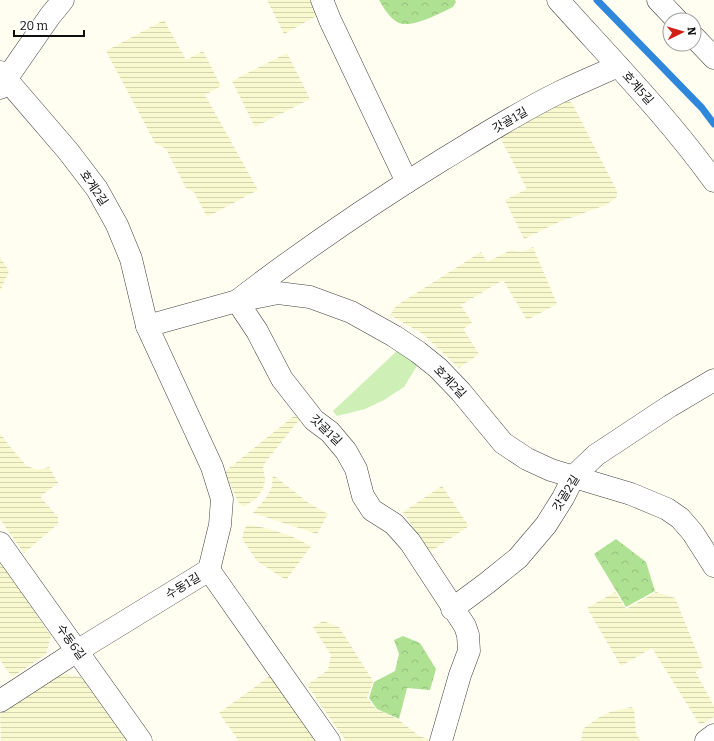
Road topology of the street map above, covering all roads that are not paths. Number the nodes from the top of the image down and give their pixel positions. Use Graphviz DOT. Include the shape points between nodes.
graph roads {
  1 [pos="63,0"];
  2 [pos="322,0"];
  3 [pos="558,0"];
  4 [pos="658,0"];
  5 [pos="669,12"];
  6 [pos="702,46"];
  7 [pos="714,58"];
  8 [pos="618,66"];
  9 [pos="2,79"];
  10 [pos="714,181"];
  11 [pos="407,182"];
  12 [pos="237,301"];
  13 [pos="147,326"];
  14 [pos="714,380"];
  15 [pos="574,476"];
  16 [pos="0,543"];
  17 [pos="714,566"];
  18 [pos="209,570"];
  19 [pos="452,609"];
  20 [pos="77,651"];
  21 [pos="0,701"];
  22 [pos="714,735"];
  23 [pos="141,741"];
  24 [pos="329,741"];
  25 [pos="441,741"];
  26 [pos="706,741"];
  1 -- 9 [label="street"];
  2 -- 11 [label="street"];
  3 -- 8 [label="street, 호계5길"];
  4 -- 5 [label="street"];
  6 -- 7 [label="street"];
  8 -- 10 [label="street, 호계5길" via="665,117"];
  8 -- 11 [label="street, 갓골1길" via="560,92 471,142"];
  9 -- 13 [label="street, 호계2길" via="68,151 97,188 117,225 131,259"];
  11 -- 12 [label="street, 갓골1길" via="299,254"];
  12 -- 13 [label="street, 호계2길"];
  12 -- 15 [label="street, 호계2길" via="278,293 310,297 351,312 394,336 438,368 503,443 527,459"];
  12 -- 19 [label="street, 갓골1길" via="282,379 314,420 330,432 346,450 356,469 363,496 369,506 394,524 410,542"];
  13 -- 18 [label="street, 호계2길" via="212,467 222,499 220,525"];
  14 -- 15 [label="street, 갓골2길" via="596,455"];
  15 -- 17 [label="street, 호계2길" via="631,494 667,509 680,518 693,533"];
  15 -- 19 [label="street, 갓골2길" via="546,525 518,558"];
  16 -- 20 [label="street, 수동6길"];
  18 -- 20 [label="street, 수동1길"];
  18 -- 24 [label="street, 수동1길"];
  19 -- 25 [label="street, 갓골1길" via="465,626 469,651"];
  20 -- 21 [label="street, 수동1길"];
  20 -- 23 [label="street, 수동6길"];
  22 -- 26 [label="street"];
}
